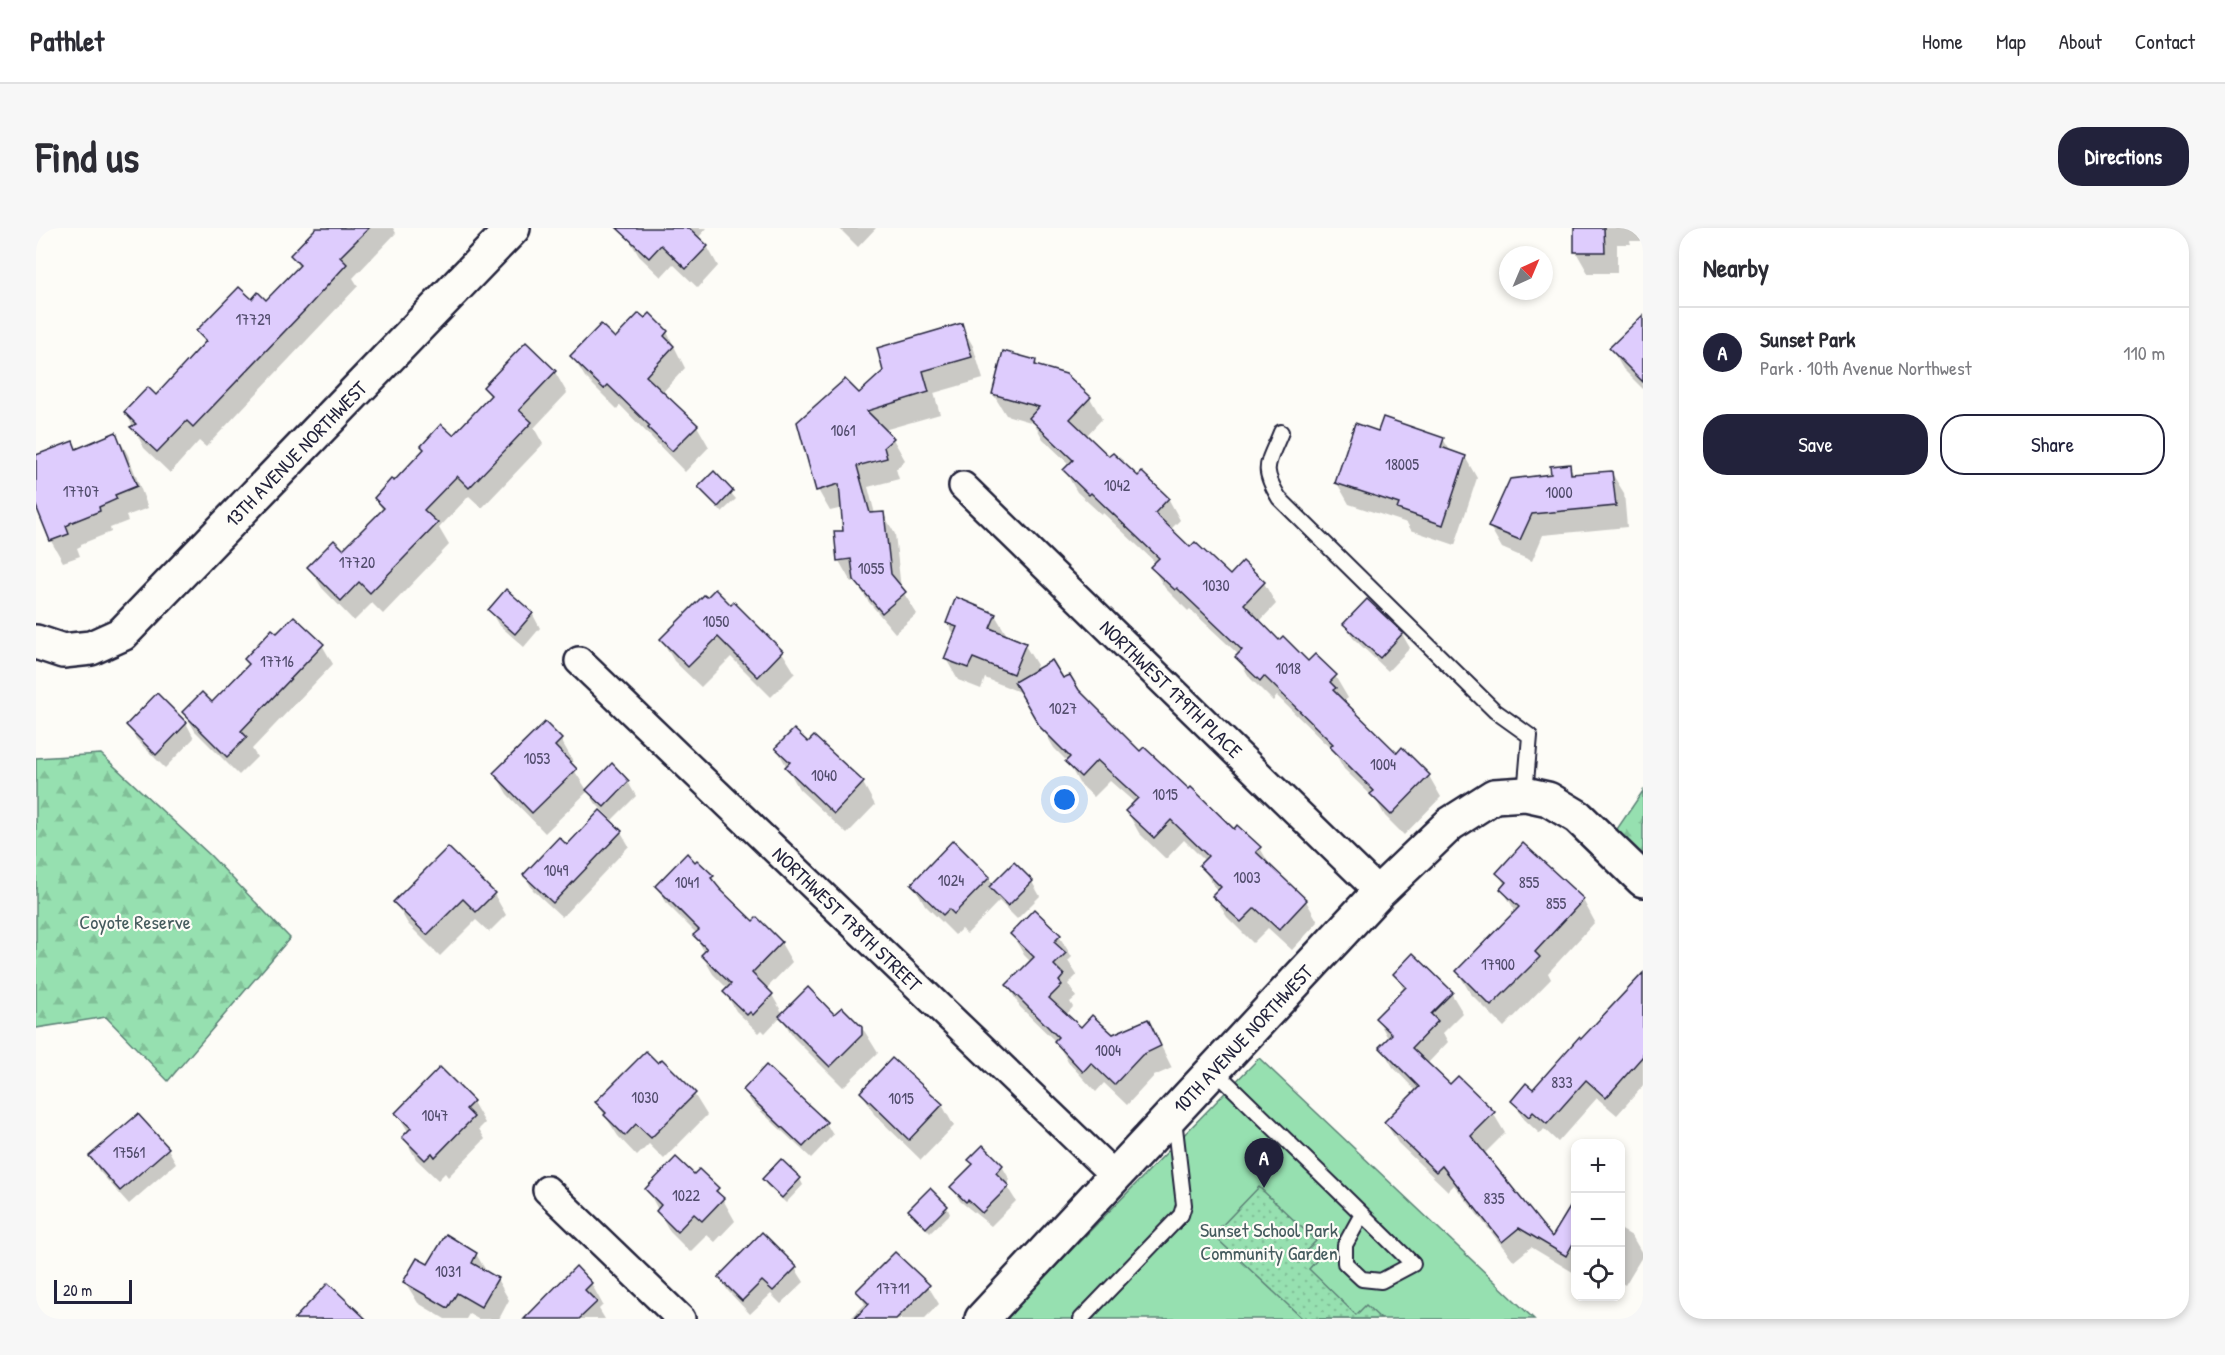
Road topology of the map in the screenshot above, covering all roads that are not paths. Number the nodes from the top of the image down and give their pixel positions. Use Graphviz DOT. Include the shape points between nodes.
graph roads {
  1 [pos="513,228"];
  2 [pos="1281,432"];
  3 [pos="963,486"];
  4 [pos="49,647"];
  5 [pos="579,662"];
  6 [pos="1525,794"];
  7 [pos="1643,880"];
  8 [pos="1379,892"];
  9 [pos="1214,1070"];
  10 [pos="1174,1114"];
  11 [pos="1116,1177"];
  12 [pos="547,1190"];
  13 [pos="1362,1214"];
  14 [pos="681,1319"];
  15 [pos="982,1319"];
  16 [pos="1082,1319"];
  1 -- 4 [label="street, 13TH AVENUE NORTHWEST" via="122,634 91,648"];
  2 -- 6 [label="lane" via="1266,469 1280,498 1495,711 1530,736"];
  3 -- 8 [label="street, NORTHWEST 179TH PLACE"];
  5 -- 11 [label="street, NORTHWEST 178TH STREET"];
  6 -- 7 [label="street, 10TH AVENUE NORTHWEST" via="1548,799 1578,817"];
  6 -- 8 [label="street, 10TH AVENUE NORTHWEST" via="1494,796 1450,824"];
  8 -- 9 [label="street, 10TH AVENUE NORTHWEST"];
  9 -- 10 [label="street, 10TH AVENUE NORTHWEST"];
  9 -- 13 [label="lane"];
  10 -- 11 [label="street, 10TH AVENUE NORTHWEST"];
  10 -- 16 [label="lane" via="1184,1205 1181,1215"];
  11 -- 15 [label="street, 10TH AVENUE NORTHWEST"];
  12 -- 14 [label="street"];
  13 -- 13 [label="lane" via="1379,1231 1413,1264 1381,1281 1362,1279 1345,1263 1345,1245"];
}
